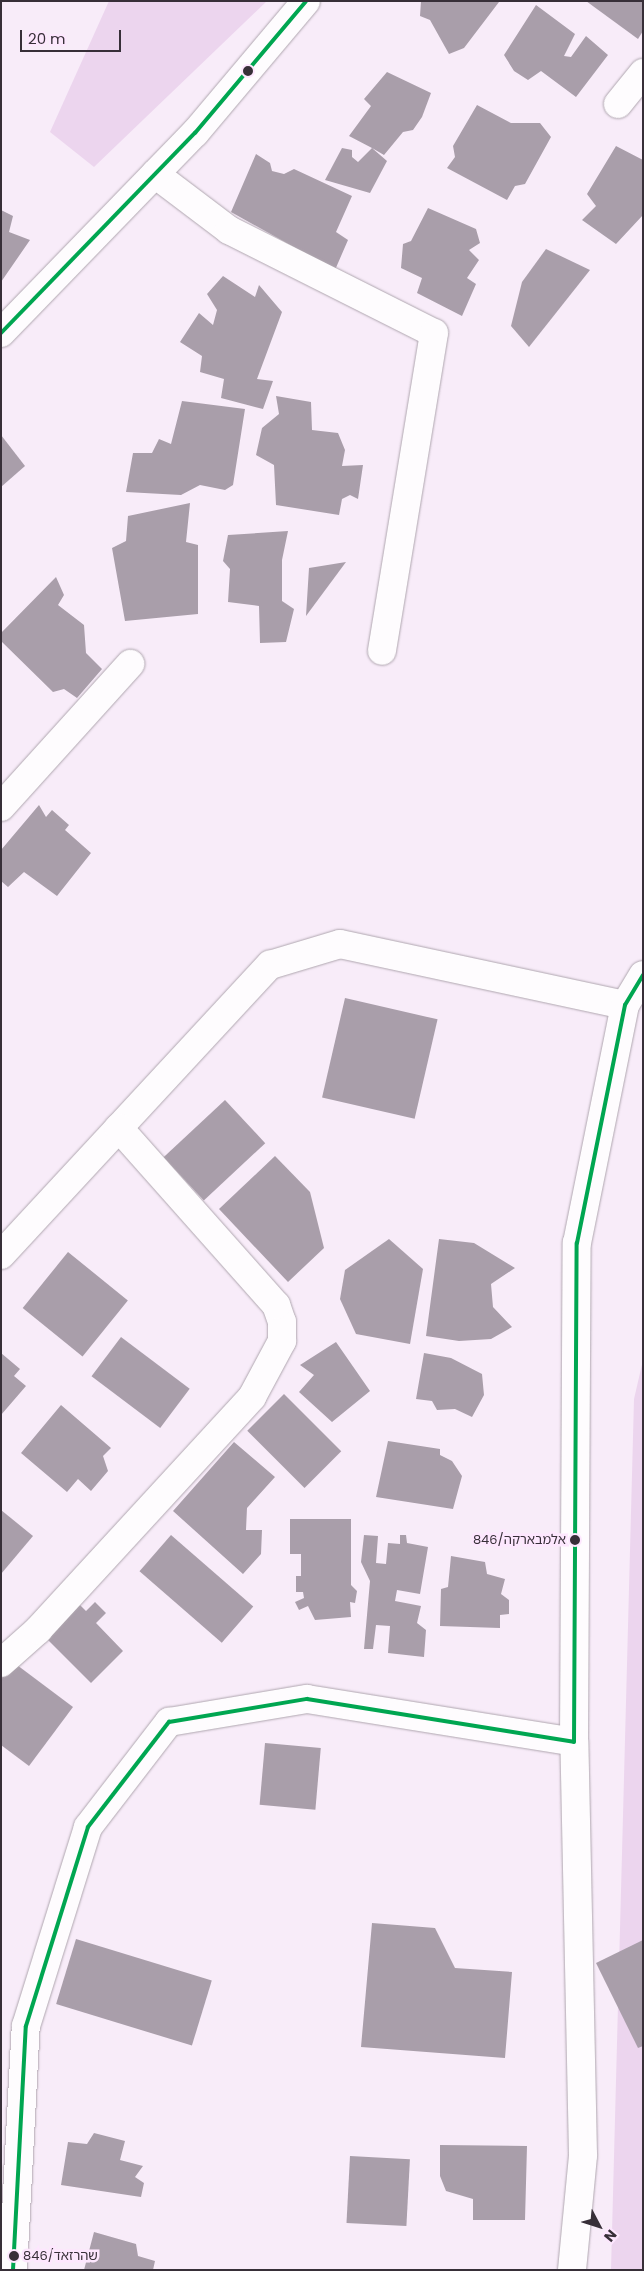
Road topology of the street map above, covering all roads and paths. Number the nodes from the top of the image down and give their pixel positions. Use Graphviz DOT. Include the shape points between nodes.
graph roads {
  1 [pos="306,1"];
  2 [pos="643,73"];
  3 [pos="618,104"];
  4 [pos="155,174"];
  5 [pos="1,333"];
  6 [pos="382,650"];
  7 [pos="130,664"];
  8 [pos="1,807"];
  9 [pos="643,975"];
  10 [pos="625,1005"];
  11 [pos="119,1128"];
  12 [pos="1,1255"];
  13 [pos="1,1663"];
  14 [pos="574,1742"];
  15 [pos="13,2270"];
  16 [pos="572,2270"];
  1 -- 4 [label="street"];
  2 -- 3 [label="street"];
  4 -- 5 [label="street"];
  4 -- 6 [label="street" via="229,230 434,334"];
  7 -- 8 [label="street"];
  9 -- 10 [label="street"];
  10 -- 11 [label="street" via="340,944 270,965"];
  10 -- 14 [label="street" via="577,1243"];
  11 -- 12 [label="street"];
  11 -- 13 [label="street" via="276,1305 282,1322 282,1341 252,1397 38,1630"];
  14 -- 15 [label="street" via="307,1699 169,1722 88,1827 26,2026"];
  14 -- 16 [label="street" via="583,2155"];
}
